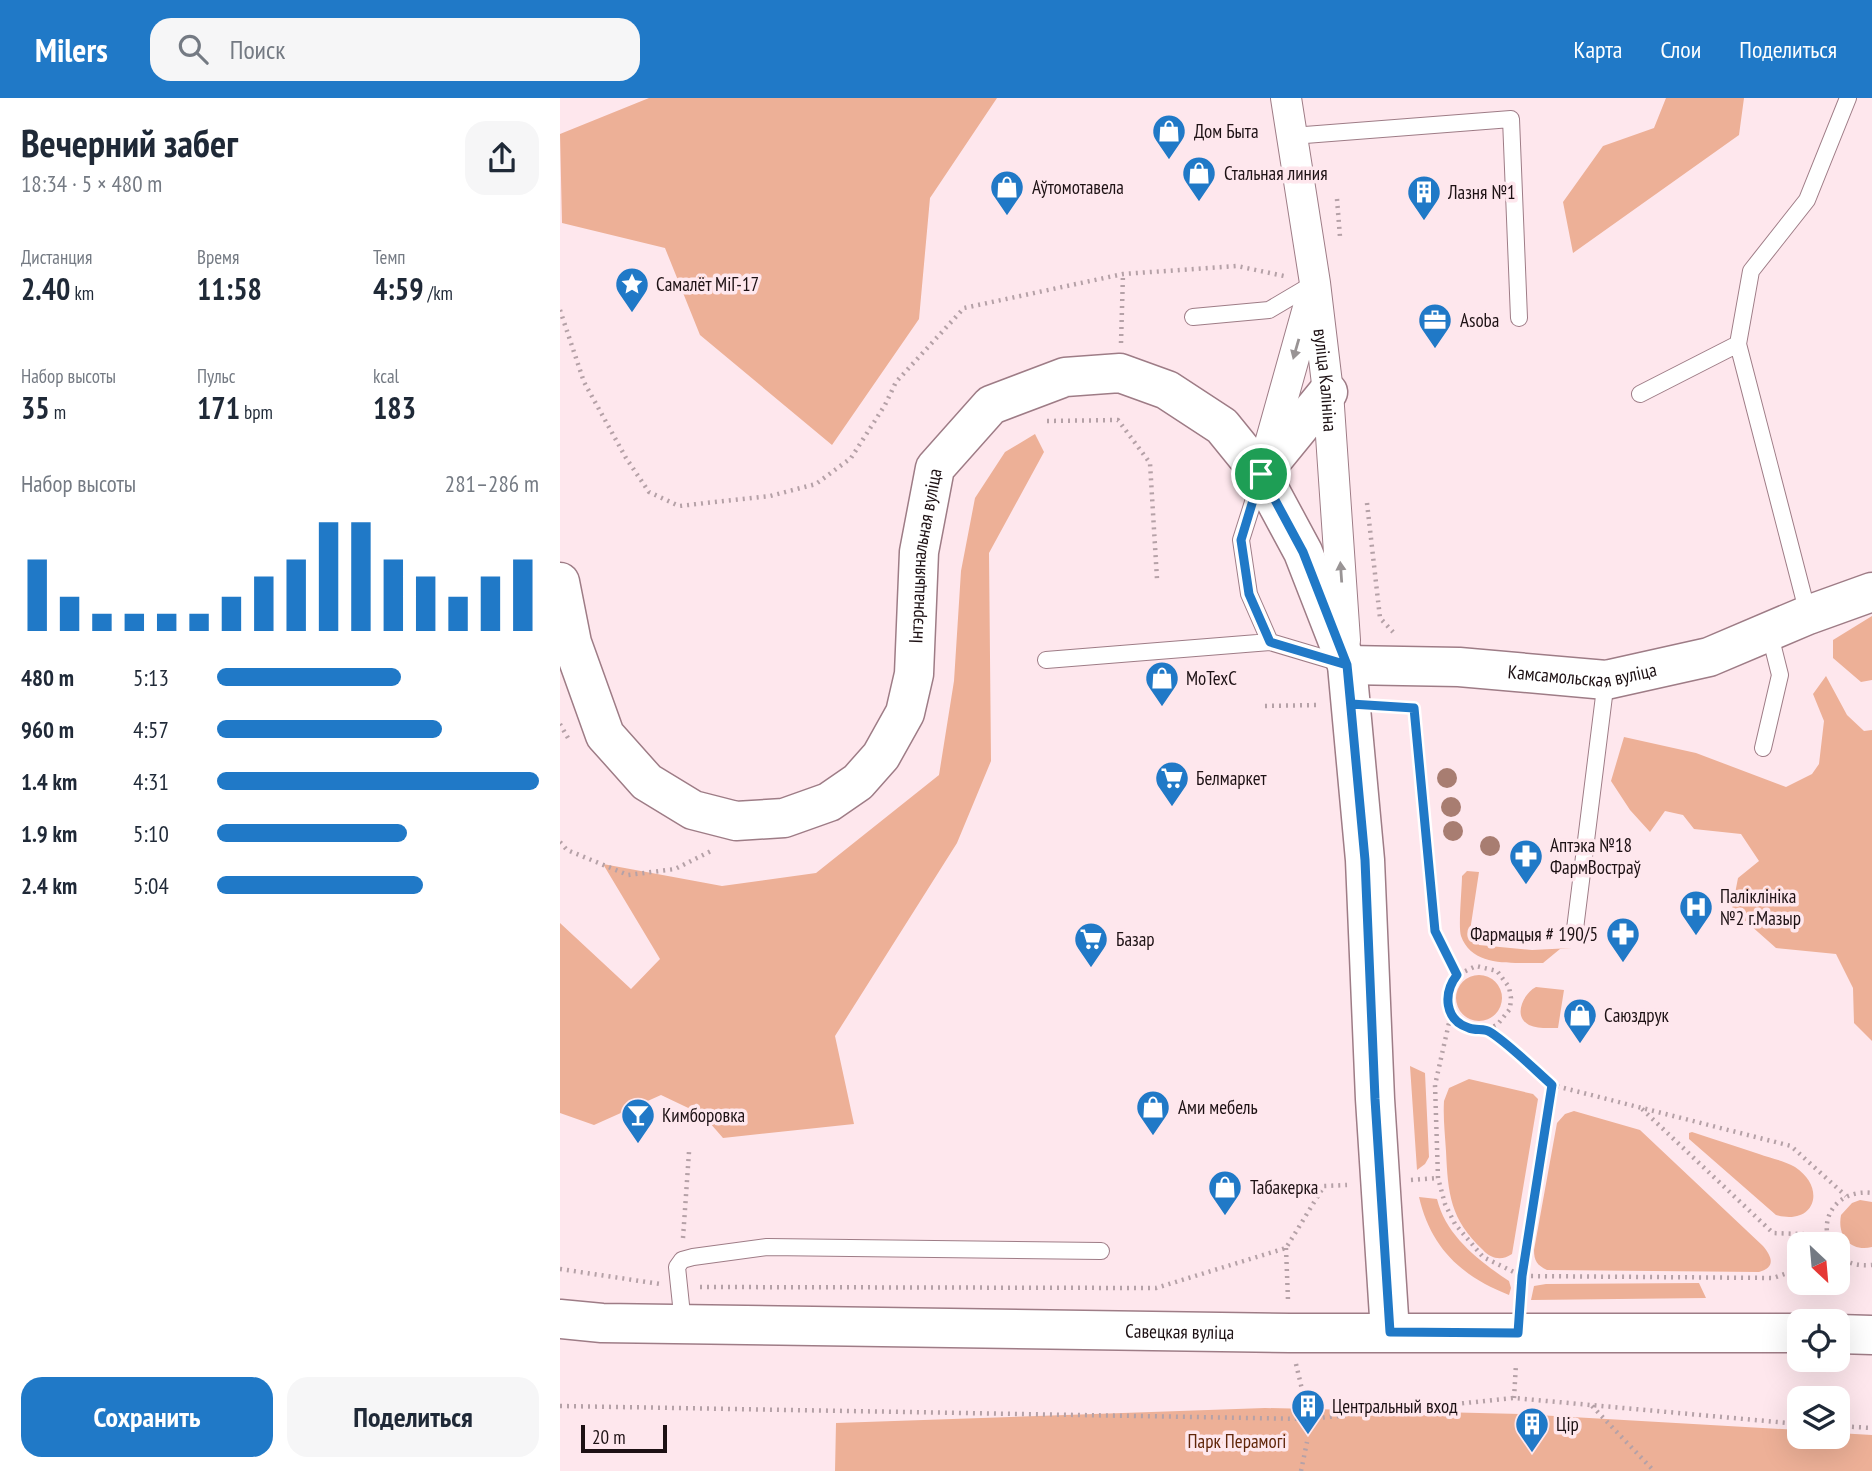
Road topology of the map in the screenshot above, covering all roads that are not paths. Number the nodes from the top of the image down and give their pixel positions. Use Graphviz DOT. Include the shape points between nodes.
graph roads {
  1 [pos="1286,98"];
  2 [pos="1847,98"];
  3 [pos="1292,136"];
  4 [pos="1315,283"];
  5 [pos="1194,317"];
  6 [pos="1519,318"];
  7 [pos="1738,344"];
  8 [pos="1328,392"];
  9 [pos="1640,394"];
  10 [pos="1261,474"];
  11 [pos="560,582"];
  12 [pos="1872,592"];
  13 [pos="1808,615"];
  14 [pos="1769,631"];
  15 [pos="1270,642"];
  16 [pos="1046,660"];
  17 [pos="1347,665"];
  18 [pos="1606,680"];
  19 [pos="1763,748"];
  20 [pos="1575,929"];
  21 [pos="1101,1251"];
  22 [pos="560,1319"];
  23 [pos="683,1324"];
  24 [pos="1390,1332"];
  25 [pos="1787,1333"];
  26 [pos="1850,1334"];
  27 [pos="1872,1335"];
  1 -- 3 [label="street, вуліца Калініна"];
  2 -- 7 [label="lane" via="1807,200 1751,271"];
  3 -- 4 [label="street, вуліца Калініна"];
  3 -- 6 [label="lane" via="1511,119"];
  4 -- 5 [label="lane" via="1269,310"];
  4 -- 8 [label="street, вуліца Калініна"];
  4 -- 10 [label="street, one-way"];
  7 -- 9 [label="lane"];
  7 -- 13 [label="lane"];
  8 -- 10 [label="main road"];
  17 -- 8 [label="street, вуліца Калініна, one-way"];
  10 -- 11 [label="main road, Інтэрнацыянальная вуліца" via="1222,426 1167,390 1120,373 1065,377 990,405 935,468 919,552 914,674 905,713 881,756 858,782 829,802 784,818 736,821 693,810 647,782 605,735 572,643"];
  10 -- 15 [label="lane" via="1241,540 1249,594"];
  10 -- 17 [label="main road, Інтэрнацыянальная вуліца" via="1303,552"];
  12 -- 13 [label="main road, Камсамольская вуліца"];
  13 -- 14 [label="main road, Камсамольская вуліца"];
  14 -- 18 [label="main road, Камсамольская вуліца" via="1709,657"];
  14 -- 19 [label="lane" via="1780,675"];
  15 -- 16 [label="lane"];
  15 -- 17 [label="lane"];
  17 -- 18 [label="main road, Камсамольская вуліца" via="1459,667"];
  17 -- 24 [label="main road, Інтэрнацыянальная вуліца" via="1365,860"];
  18 -- 20 [label="lane"];
  21 -- 23 [label="lane" via="767,1247 681,1260 677,1267"];
  22 -- 23 [label="main road, Савецкая вуліца"];
  23 -- 24 [label="main road, Савецкая вуліца"];
  24 -- 25 [label="main road, Савецкая вуліца"];
  26 -- 27 [label="main road"];
}
